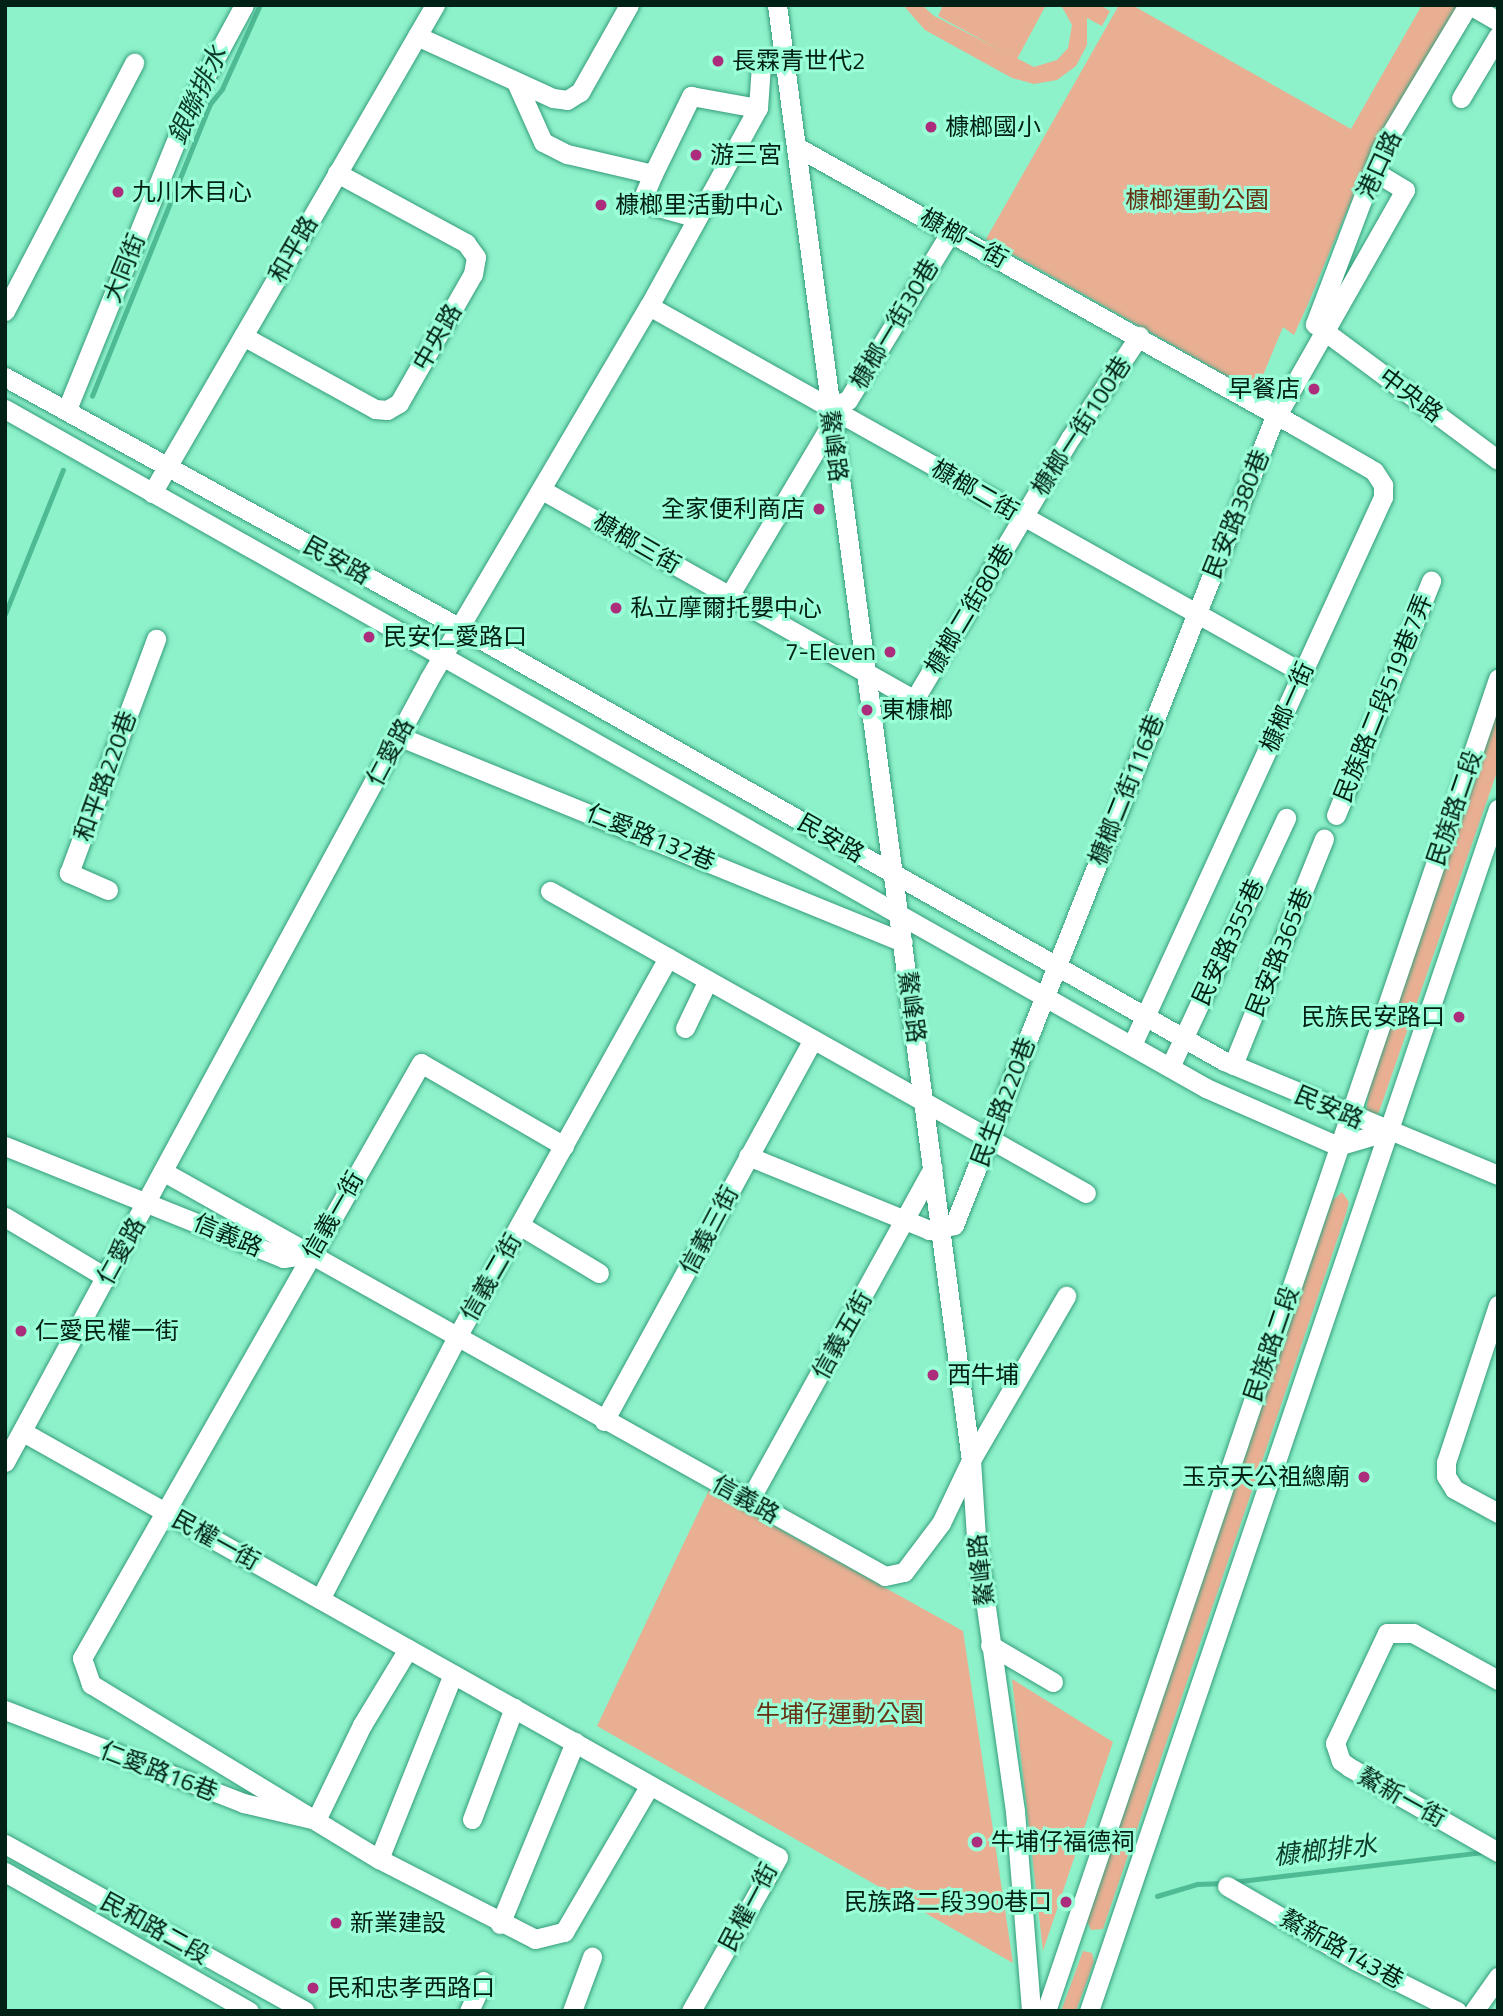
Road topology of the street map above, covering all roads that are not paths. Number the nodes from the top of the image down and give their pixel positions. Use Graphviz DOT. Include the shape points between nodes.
graph roads {
  1 [pos="244,5"];
  2 [pos="435,5"];
  3 [pos="629,5"];
  4 [pos="777,5"];
  5 [pos="1469,5"];
  6 [pos="1498,21"];
  7 [pos="417,36"];
  8 [pos="1498,36"];
  9 [pos="134,63"];
  10 [pos="785,63"];
  11 [pos="516,82"];
  12 [pos="1461,98"];
  13 [pos="758,108"];
  14 [pos="797,147"];
  15 [pos="1373,171"];
  16 [pos="337,173"];
  17 [pos="653,174"];
  18 [pos="697,218"];
  19 [pos="951,231"];
  20 [pos="649,306"];
  21 [pos="5,311"];
  22 [pos="1323,330"];
  23 [pos="243,336"];
  24 [pos="1139,337"];
  25 [pos="5,377"];
  26 [pos="5,409"];
  27 [pos="67,409"];
  28 [pos="830,415"];
  29 [pos="1276,415"];
  30 [pos="1498,460"];
  31 [pos="168,466"];
  32 [pos="542,490"];
  33 [pos="152,493"];
  34 [pos="1024,517"];
  35 [pos="1431,581"];
  36 [pos="729,596"];
  37 [pos="1196,613"];
  38 [pos="460,628"];
  39 [pos="156,639"];
  40 [pos="443,656"];
  41 [pos="865,672"];
  42 [pos="1303,673"];
  43 [pos="1498,679"];
  44 [pos="914,700"];
  45 [pos="398,736"];
  46 [pos="1498,809"];
  47 [pos="1336,815"];
  48 [pos="1286,818"];
  49 [pos="1324,839"];
  50 [pos="894,874"];
  51 [pos="108,890"];
  52 [pos="550,891"];
  53 [pos="900,914"];
  54 [pos="903,942"];
  55 [pos="668,958"];
  56 [pos="1056,967"];
  57 [pos="708,980"];
  58 [pos="1044,996"];
  59 [pos="1146,1016"];
  60 [pos="685,1028"];
  61 [pos="1184,1038"];
  62 [pos="813,1039"];
  63 [pos="1132,1045"];
  64 [pos="1233,1065"];
  65 [pos="1170,1067"];
  66 [pos="925,1102"];
  67 [pos="1348,1115"];
  68 [pos="1388,1131"];
  69 [pos="989,1138"];
  70 [pos="5,1146"];
  71 [pos="564,1146"];
  72 [pos="1338,1146"];
  73 [pos="748,1156"];
  74 [pos="933,1168"];
  75 [pos="164,1172"];
  76 [pos="1498,1175"];
  77 [pos="1086,1193"];
  78 [pos="149,1201"];
  79 [pos="5,1217"];
  80 [pos="905,1220"];
  81 [pos="521,1226"];
  82 [pos="941,1228"];
  83 [pos="310,1254"];
  84 [pos="599,1273"];
  85 [pos="107,1278"];
  86 [pos="1066,1296"];
  87 [pos="1498,1305"];
  88 [pos="457,1335"];
  89 [pos="1492,1341"];
  90 [pos="604,1421"];
  91 [pos="23,1432"];
  92 [pos="971,1460"];
  93 [pos="5,1462"];
  94 [pos="749,1501"];
  95 [pos="164,1511"];
  96 [pos="1498,1513"];
  97 [pos="320,1599"];
  98 [pos="990,1645"];
  99 [pos="408,1649"];
  100 [pos="453,1674"];
  101 [pos="1498,1680"];
  102 [pos="1053,1682"];
  103 [pos="514,1709"];
  104 [pos="5,1710"];
  105 [pos="575,1742"];
  106 [pos="650,1785"];
  107 [pos="472,1819"];
  108 [pos="316,1820"];
  109 [pos="5,1844"];
  110 [pos="1490,1847"];
  111 [pos="379,1859"];
  112 [pos="5,1871"];
  113 [pos="1227,1886"];
  114 [pos="500,1924"];
  115 [pos="592,1957"];
  116 [pos="1498,1977"];
  117 [pos="483,1981"];
  118 [pos="249,2011"];
  119 [pos="305,2011"];
  120 [pos="469,2011"];
  121 [pos="572,2011"];
  122 [pos="691,2011"];
  123 [pos="1031,2011"];
  124 [pos="1046,2011"];
  125 [pos="1089,2011"];
  126 [pos="1457,2011"];
  127 [pos="1474,2011"];
  1 -- 27 [label="street, 大同街" via="199,89"];
  2 -- 7 [label="street, 和平路"];
  3 -- 11 [label="street" via="580,92 567,100 553,98"];
  4 -- 10 [label="street, 鰲峰路"];
  5 -- 6 [label="street"];
  5 -- 15 [label="street, 港口路"];
  7 -- 11 [label="street"];
  7 -- 16 [label="street, 和平路"];
  8 -- 12 [label="street"];
  9 -- 21 [label="street"];
  10 -- 13 [label="street, 仁愛路" via="761,65"];
  10 -- 14 [label="street, 鰲峰路"];
  11 -- 17 [label="street" via="543,142 567,155"];
  13 -- 17 [label="street" via="691,96"];
  13 -- 18 [label="street, 仁愛路"];
  14 -- 19 [label="street, 槺榔一街"];
  14 -- 28 [label="street, 鰲峰路"];
  15 -- 22 [label="street, 港口路" via="1315,324"];
  15 -- 22 [label="street" via="1405,190"];
  16 -- 23 [label="street, 和平路"];
  16 -- 23 [label="street, 中央路" via="466,243 476,257 473,274 399,403 387,410 375,409"];
  17 -- 18 [label="street" via="641,202"];
  18 -- 20 [label="street, 仁愛路"];
  19 -- 24 [label="street, 槺榔一街"];
  19 -- 28 [label="street, 槺榔一街30巷" via="848,400"];
  20 -- 28 [label="street, 槺榔二街"];
  20 -- 32 [label="street, 仁愛路"];
  22 -- 29 [label="street"];
  22 -- 30 [label="street, 中央路"];
  23 -- 31 [label="street, 和平路"];
  24 -- 29 [label="street, 槺榔一街"];
  24 -- 34 [label="street, 槺榔一街100巷"];
  25 -- 27 [label="street, 民安路"];
  26 -- 33 [label="street, 民安路"];
  27 -- 31 [label="street, 民安路"];
  28 -- 34 [label="street, 槺榔二街"];
  28 -- 36 [label="street"];
  28 -- 41 [label="street, 鰲峰路"];
  29 -- 37 [label="street, 民安路380巷"];
  29 -- 42 [label="street, 槺榔一街" via="1374,471 1383,485 1383,498"];
  31 -- 33 [label="street, 和平路"];
  31 -- 38 [label="street, 民安路"];
  32 -- 36 [label="street, 槺榔三街"];
  32 -- 38 [label="street, 仁愛路"];
  33 -- 40 [label="street, 民安路"];
  34 -- 37 [label="street, 槺榔二街"];
  34 -- 44 [label="street, 槺榔二街80巷"];
  35 -- 47 [label="street, 民族路二段519巷7弄"];
  36 -- 41 [label="street, 槺榔三街"];
  37 -- 42 [label="street, 槺榔二街"];
  37 -- 56 [label="street, 槺榔二街116巷"];
  38 -- 40 [label="street, 仁愛路"];
  38 -- 50 [label="street, 民安路"];
  39 -- 51 [label="street, 和平路220巷" via="69,873"];
  40 -- 45 [label="street, 仁愛路"];
  40 -- 53 [label="street, 民安路"];
  41 -- 44 [label="street, 槺榔三街"];
  41 -- 50 [label="street, 鰲峰路"];
  42 -- 59 [label="street, 槺榔一街"];
  43 -- 67 [label="street, 民族路二段"];
  45 -- 54 [label="street, 仁愛路132巷"];
  45 -- 75 [label="street, 仁愛路"];
  46 -- 68 [label="street, 民族路二段"];
  48 -- 61 [label="street, 民安路355巷"];
  49 -- 64 [label="street, 民安路365巷"];
  50 -- 53 [label="street, 鰲峰路"];
  50 -- 56 [label="street, 民安路"];
  52 -- 55 [label="street"];
  53 -- 54 [label="street, 鰲峰路"];
  53 -- 58 [label="street, 民安路"];
  54 -- 66 [label="street, 鰲峰路"];
  55 -- 57 [label="street"];
  55 -- 71 [label="street, 信義二街"];
  56 -- 58 [label="street, 民生路220巷"];
  56 -- 59 [label="street, 民安路"];
  57 -- 60 [label="street"];
  57 -- 62 [label="street"];
  58 -- 63 [label="street, 民安路"];
  58 -- 69 [label="street, 民生路220巷"];
  59 -- 61 [label="street, 民安路"];
  59 -- 63 [label="street, 槺榔一街"];
  61 -- 64 [label="street, 民安路"];
  61 -- 65 [label="street, 民安路355巷"];
  62 -- 66 [label="street"];
  62 -- 73 [label="street, 信義三街"];
  63 -- 65 [label="street, 民安路"];
  64 -- 67 [label="street, 民安路"];
  65 -- 72 [label="street, 民安路" via="1206,1088"];
  66 -- 69 [label="street"];
  66 -- 74 [label="street, 鰲峰路"];
  67 -- 68 [label="street, 民安路"];
  67 -- 72 [label="street, 民族路二段"];
  68 -- 72 [label="street, 民安路"];
  68 -- 76 [label="street"];
  68 -- 125 [label="street, 民族路二段"];
  69 -- 77 [label="street"];
  69 -- 82 [label="street, 民生路220巷" via="954,1225"];
  70 -- 78 [label="street, 信義路"];
  71 -- 81 [label="street, 信義二街"];
  71 -- 83 [label="street, 信義一街" via="421,1063"];
  72 -- 124 [label="street, 民族路二段"];
  73 -- 80 [label="street"];
  73 -- 90 [label="street, 信義三街"];
  74 -- 80 [label="street, 信義五街"];
  74 -- 82 [label="street, 鰲峰路"];
  75 -- 78 [label="street, 仁愛路"];
  75 -- 83 [label="street, 信義路"];
  78 -- 83 [label="street, 信義路" via="283,1258"];
  78 -- 85 [label="street, 仁愛路"];
  79 -- 85 [label="street"];
  80 -- 82 [label="street" via="929,1230"];
  80 -- 94 [label="street, 信義五街"];
  81 -- 84 [label="street"];
  81 -- 88 [label="street, 信義二街"];
  82 -- 92 [label="street, 鰲峰路"];
  83 -- 88 [label="street, 信義路"];
  83 -- 95 [label="street, 信義一街"];
  85 -- 91 [label="street, 仁愛路"];
  86 -- 92 [label="street, 信義路"];
  87 -- 89 [label="street"];
  88 -- 90 [label="street, 信義路"];
  88 -- 97 [label="street, 信義二街"];
  89 -- 96 [label="street" via="1446,1462 1446,1476 1454,1489"];
  90 -- 94 [label="street, 信義路"];
  91 -- 93 [label="street, 仁愛路"];
  91 -- 95 [label="street, 民權一街"];
  92 -- 94 [label="street, 信義路" via="941,1523 912,1562 904,1572 884,1576"];
  92 -- 98 [label="street, 鰲峰路"];
  95 -- 97 [label="street, 民權一街"];
  95 -- 108 [label="street, 信義一街" via="82,1658 91,1684"];
  97 -- 99 [label="street, 民權一街"];
  98 -- 102 [label="street"];
  98 -- 123 [label="street, 鰲峰路" via="1015,1811"];
  99 -- 100 [label="street, 民權一街"];
  99 -- 108 [label="street" via="362,1724"];
  100 -- 103 [label="street, 民權一街"];
  100 -- 111 [label="street"];
  101 -- 110 [label="street, 鰲新一街" via="1413,1633 1396,1630 1380,1640 1335,1743 1341,1761"];
  103 -- 105 [label="street, 民權一街"];
  103 -- 107 [label="street"];
  104 -- 108 [label="street, 仁愛路16巷" via="243,1804"];
  105 -- 106 [label="street, 民權一街"];
  105 -- 114 [label="street"];
  106 -- 114 [label="street" via="564,1932 535,1939"];
  106 -- 122 [label="street, 民權一街" via="778,1857"];
  108 -- 111 [label="street"];
  109 -- 119 [label="street, 民和路二段"];
  111 -- 114 [label="street"];
  112 -- 118 [label="street, 民和路二段"];
  113 -- 126 [label="street, 鰲新路143巷" via="1355,1960"];
  115 -- 121 [label="street"];
  116 -- 127 [label="street"];
  117 -- 120 [label="street"];
}
